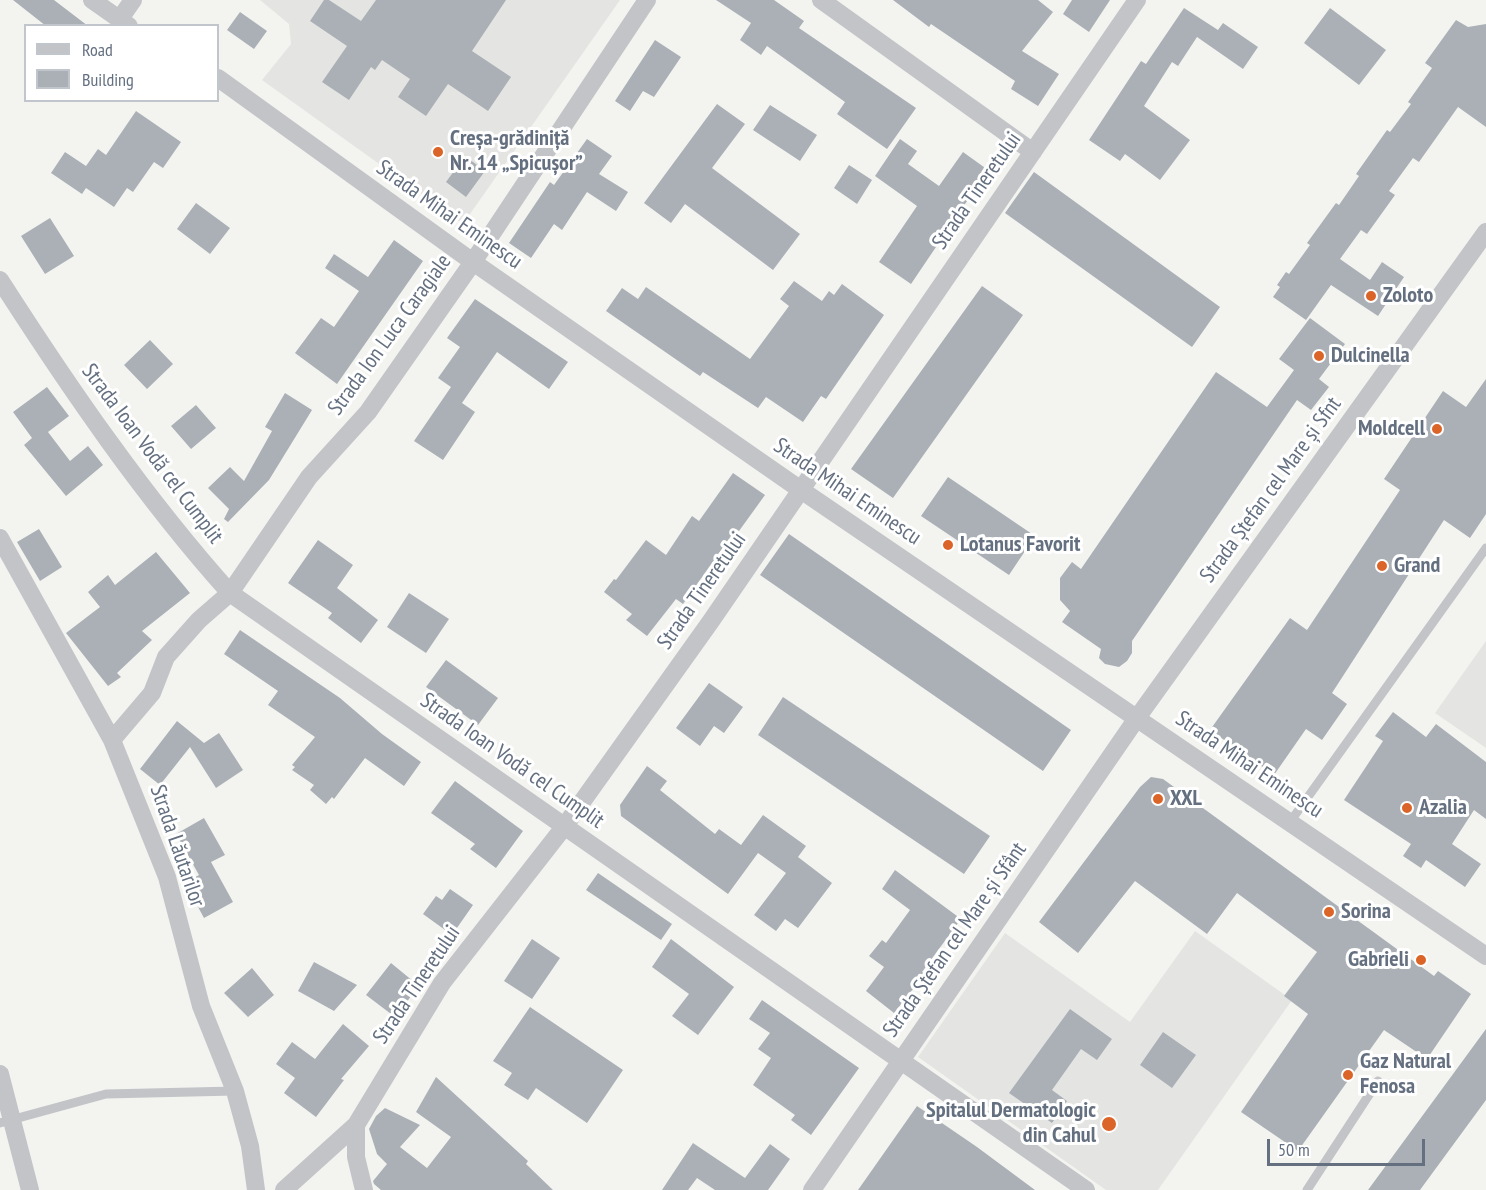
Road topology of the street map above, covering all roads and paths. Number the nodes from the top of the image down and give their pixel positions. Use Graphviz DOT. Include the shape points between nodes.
graph roads {
  1 [pos="92,0"];
  2 [pos="133,0"];
  3 [pos="647,0"];
  4 [pos="821,0"];
  5 [pos="1137,0"];
  6 [pos="124,23"];
  7 [pos="219,79"];
  8 [pos="1033,152"];
  9 [pos="1486,232"];
  10 [pos="473,262"];
  11 [pos="0,280"];
  12 [pos="801,490"];
  13 [pos="0,538"];
  14 [pos="1486,548"];
  15 [pos="230,593"];
  16 [pos="1137,718"];
  17 [pos="112,740"];
  18 [pos="1290,822"];
  19 [pos="564,827"];
  20 [pos="1484,951"];
  21 [pos="900,1062"];
  22 [pos="0,1074"];
  23 [pos="1378,1081"];
  24 [pos="235,1091"];
  25 [pos="7,1122"];
  26 [pos="356,1125"];
  27 [pos="30,1190"];
  28 [pos="256,1190"];
  29 [pos="284,1190"];
  30 [pos="364,1190"];
  31 [pos="812,1190"];
  32 [pos="1086,1190"];
  33 [pos="1307,1190"];
  1 -- 6 [label="street"];
  2 -- 6 [label="street"];
  3 -- 10 [label="street, Strada Ion Luca Caragiale"];
  4 -- 8 [label="street"];
  5 -- 8 [label="street, Strada Tineretului"];
  7 -- 10 [label="street, Strada Mihai Eminescu"];
  8 -- 12 [label="street, Strada Tineretului"];
  9 -- 16 [label="street, Strada Ștefan cel Mare și Sfnt"];
  10 -- 12 [label="street, Strada Mihai Eminescu"];
  10 -- 15 [label="street, Strada Ion Luca Caragiale" via="368,412 309,477"];
  11 -- 15 [label="street, Strada Ioan Vodă cel Cumplit" via="146,490"];
  12 -- 16 [label="street, Strada Mihai Eminescu"];
  12 -- 19 [label="street, Strada Tineretului"];
  13 -- 17 [label="street, Strada Lăutarilor"];
  14 -- 18 [label="lane"];
  15 -- 17 [label="street, Strada Ion Luca Caragiale" via="166,657 152,693"];
  15 -- 19 [label="street, Strada Ioan Vodă cel Cumplit"];
  16 -- 18 [label="street, Strada Mihai Eminescu"];
  16 -- 21 [label="street, Strada Ștefan cel Mare și Sfânt"];
  17 -- 24 [label="street, Strada Lăutarilor" via="166,877 201,1006"];
  18 -- 20 [label="street, Strada Mihai Eminescu"];
  19 -- 21 [label="street, Strada Ioan Vodă cel Cumplit"];
  19 -- 26 [label="street, Strada Tineretului" via="441,983"];
  21 -- 31 [label="street, Strada Ștefan cel Mare și Sfânt"];
  21 -- 32 [label="street, Strada Ioan Vodă cel Cumplit"];
  22 -- 25 [label="street"];
  23 -- 33 [label="lane"];
  24 -- 25 [label="lane" via="106,1094"];
  24 -- 28 [label="street, Strada Lăutarilor" via="250,1146"];
  25 -- 27 [label="street"];
  26 -- 29 [label="street, Strada Tineretului"];
  26 -- 30 [label="street" via="356,1157"];
}
